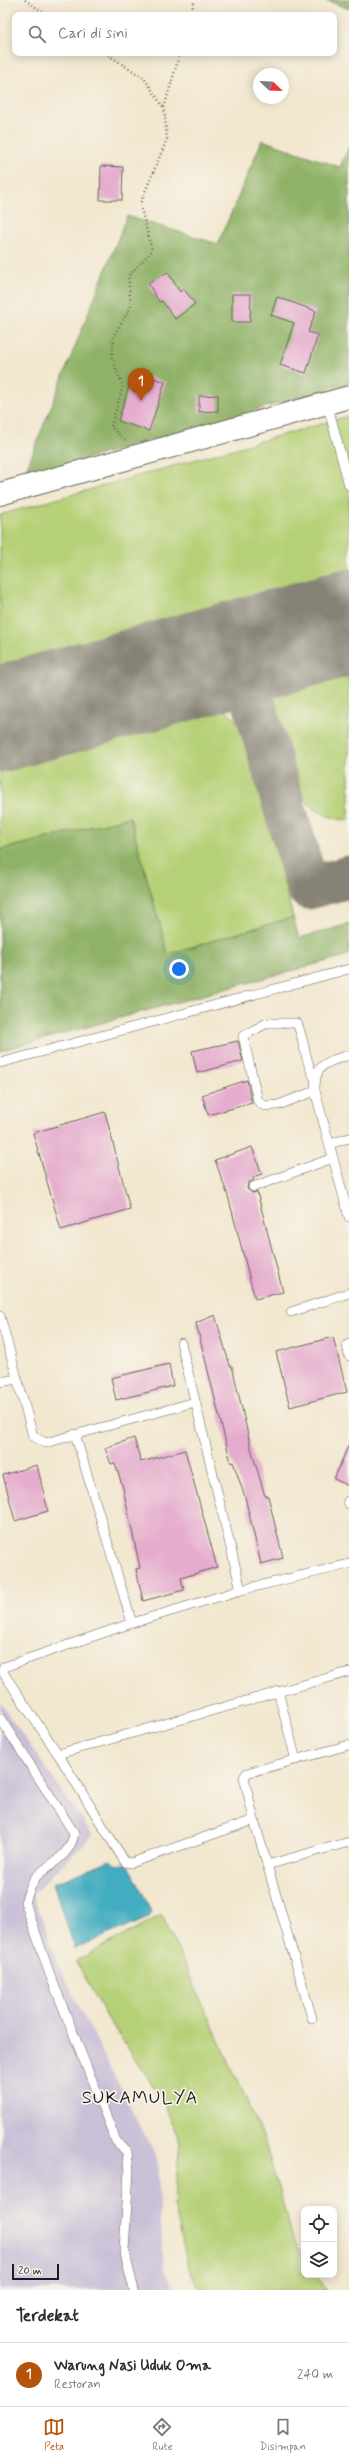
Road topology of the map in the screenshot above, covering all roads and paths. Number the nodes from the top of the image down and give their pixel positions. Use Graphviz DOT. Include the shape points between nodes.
graph roads {
  1 [pos="25,0"];
  2 [pos="195,0"];
  3 [pos="43,12"];
  4 [pos="191,12"];
  5 [pos="111,56"];
  6 [pos="179,56"];
  7 [pos="164,108"];
  8 [pos="349,397"];
  9 [pos="328,403"];
  10 [pos="142,455"];
  11 [pos="346,461"];
  12 [pos="349,485"];
  13 [pos="0,494"];
  14 [pos="349,969"];
  15 [pos="349,1055"];
  16 [pos="0,1064"];
  17 [pos="314,1077"];
  18 [pos="315,1091"];
  19 [pos="349,1138"];
  20 [pos="330,1144"];
  21 [pos="333,1158"];
  22 [pos="253,1187"];
  23 [pos="349,1217"];
  24 [pos="349,1293"];
  25 [pos="291,1312"];
  26 [pos="0,1316"];
  27 [pos="181,1343"];
  28 [pos="349,1344"];
  29 [pos="349,1356"];
  30 [pos="17,1379"];
  31 [pos="0,1382"];
  32 [pos="195,1402"];
  33 [pos="76,1434"];
  34 [pos="349,1564"];
  35 [pos="241,1590"];
  36 [pos="132,1623"];
  37 [pos="349,1672"];
  38 [pos="278,1691"];
  39 [pos="0,1718"];
  40 [pos="349,1746"];
  41 [pos="58,1754"];
  42 [pos="296,1760"];
  43 [pos="254,1820"];
  44 [pos="349,1843"];
  45 [pos="267,1865"];
  46 [pos="312,2018"];
  47 [pos="134,2290"];
  1 -- 3 [label="path"];
  2 -- 4 [label="path"];
  5 -- 7 [label="path" via="144,78"];
  6 -- 7 [label="path"];
  7 -- 10 [label="path" via="167,139 140,204 152,251 128,276 131,307 114,336 112,358 123,386 111,427"];
  8 -- 9 [label="street"];
  9 -- 10 [label="street"];
  9 -- 11 [label="lane"];
  10 -- 13 [label="street"];
  11 -- 12 [label="lane"];
  14 -- 16 [label="lane"];
  15 -- 17 [label="lane" via="328,1061"];
  17 -- 18 [label="lane"];
  17 -- 18 [label="lane" via="306,1062 302,1034 297,1023 267,1023 243,1036 258,1101 264,1106 278,1104"];
  18 -- 20 [label="lane"];
  19 -- 20 [label="lane"];
  20 -- 21 [label="lane"];
  21 -- 22 [label="lane"];
  21 -- 23 [label="lane"];
  24 -- 25 [label="lane"];
  26 -- 30 [label="lane"];
  27 -- 32 [label="lane"];
  28 -- 29 [label="lane"];
  30 -- 31 [label="lane"];
  30 -- 33 [label="lane" via="33,1436 45,1443"];
  32 -- 33 [label="lane"];
  32 -- 35 [label="lane"];
  33 -- 36 [label="lane"];
  34 -- 35 [label="lane"];
  35 -- 36 [label="lane"];
  36 -- 41 [label="lane" via="4,1667 2,1671"];
  37 -- 38 [label="lane"];
  38 -- 41 [label="lane"];
  38 -- 42 [label="lane"];
  39 -- 47 [label="lane" via="74,1833 72,1844 65,1854 35,1878 25,1902 49,1972 116,2141 127,2152 129,2171 124,2250"];
  40 -- 42 [label="lane"];
  41 -- 43 [label="lane" via="125,1862 131,1863"];
  42 -- 43 [label="lane" via="247,1773 244,1777"];
  43 -- 45 [label="lane"];
  44 -- 45 [label="lane"];
  45 -- 46 [label="lane"];
}
